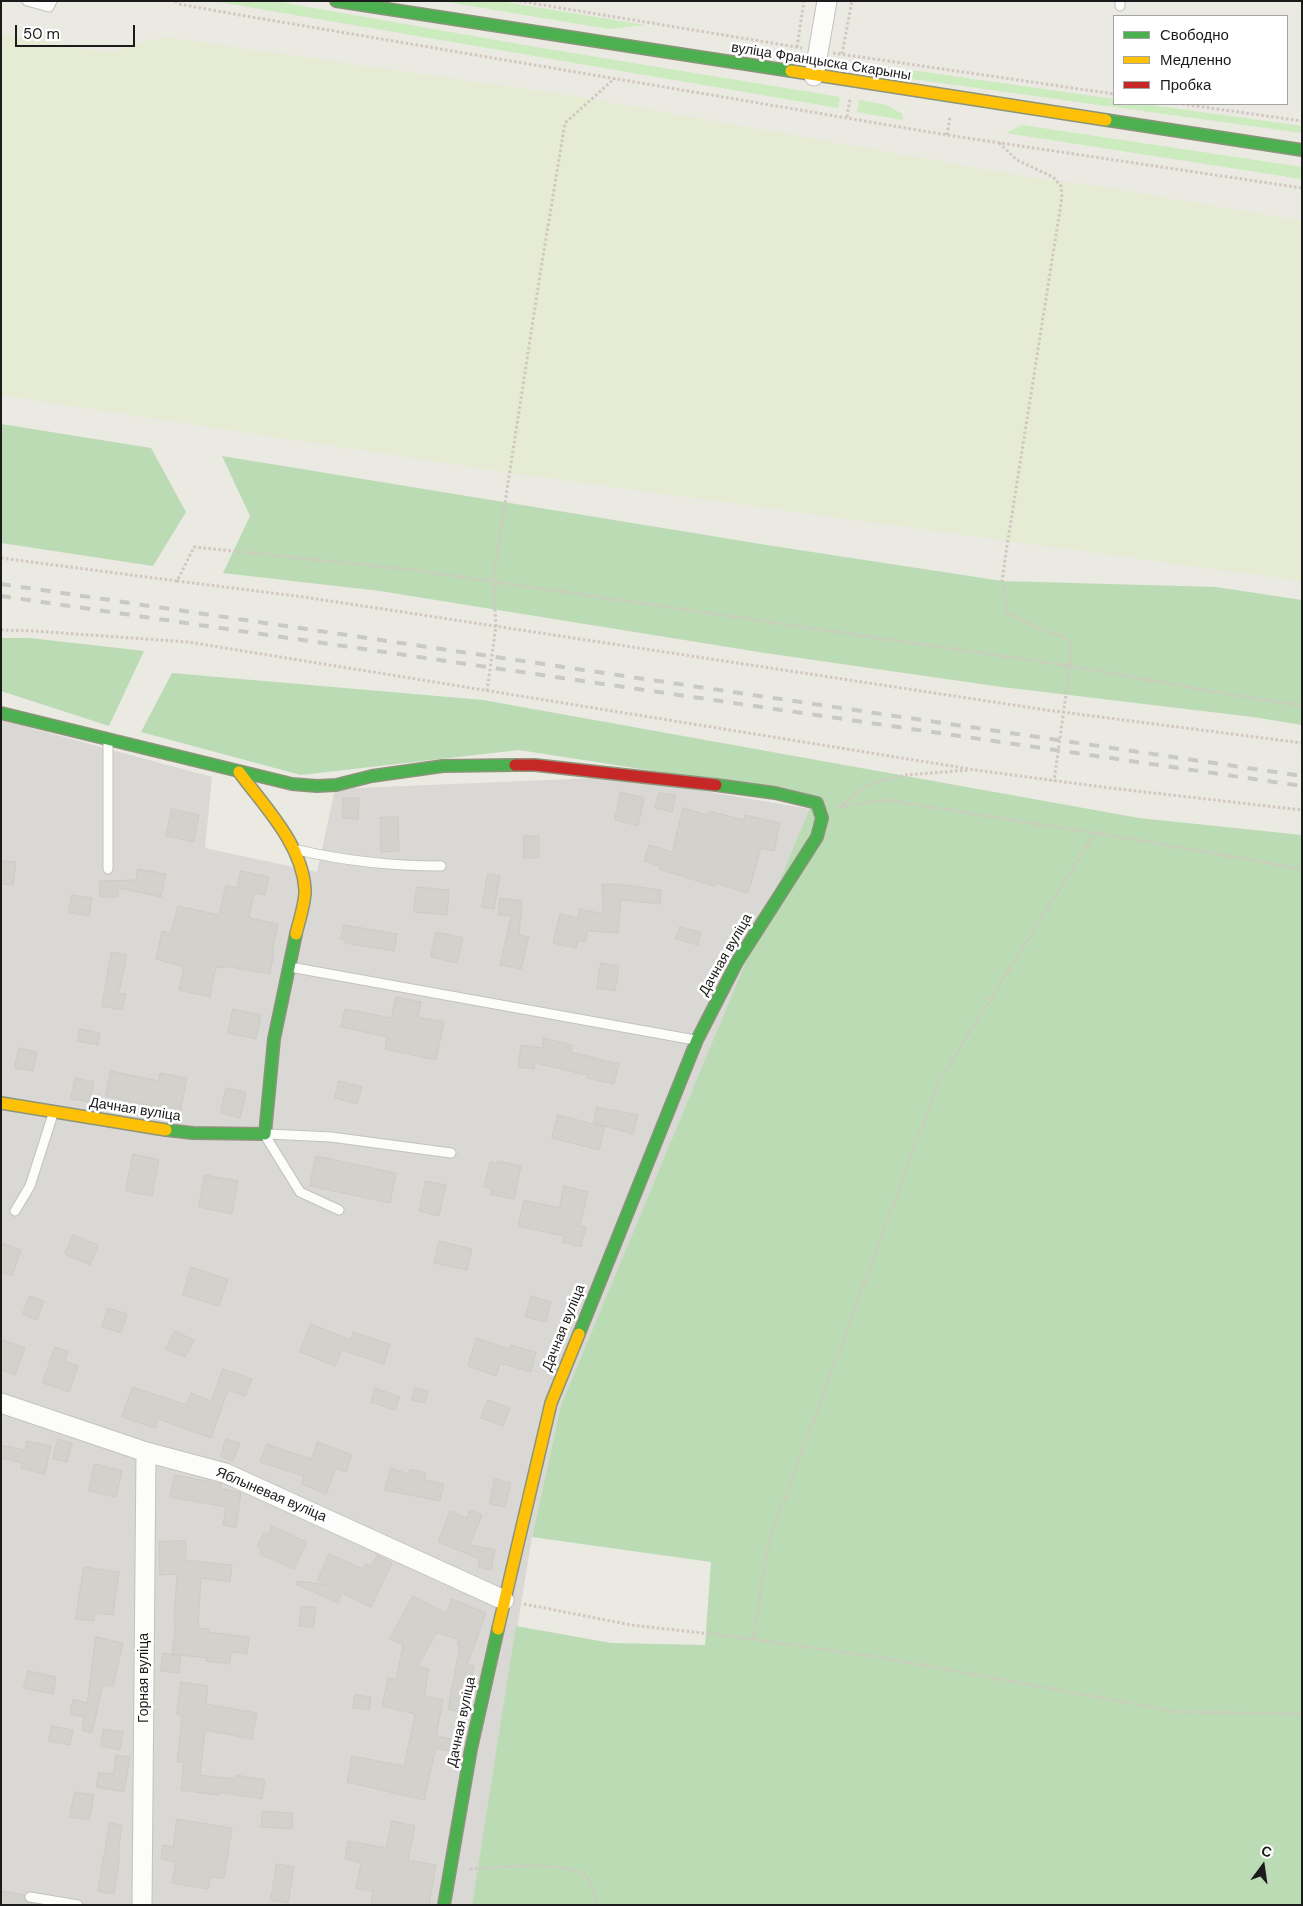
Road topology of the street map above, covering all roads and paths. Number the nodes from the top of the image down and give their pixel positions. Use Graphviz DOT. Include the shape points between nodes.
graph roads {
  1 [pos="28,1"];
  2 [pos="52,1"];
  3 [pos="174,1"];
  4 [pos="336,1"];
  5 [pos="519,1"];
  6 [pos="804,1"];
  7 [pos="827,1"];
  8 [pos="852,1"];
  9 [pos="797,47"];
  10 [pos="820,50"];
  11 [pos="842,54"];
  12 [pos="814,76"];
  13 [pos="615,78"];
  14 [pos="1113,94"];
  15 [pos="1189,105"];
  16 [pos="1302,121"];
  17 [pos="999,143"];
  18 [pos="1302,150"];
  19 [pos="1302,188"];
  20 [pos="1,558"];
  21 [pos="177,581"];
  22 [pos="493,581"];
  23 [pos="496,626"];
  24 [pos="1,630"];
  25 [pos="1070,666"];
  26 [pos="487,690"];
  27 [pos="1302,705"];
  28 [pos="1,713"];
  29 [pos="1064,713"];
  30 [pos="108,739"];
  31 [pos="1302,743"];
  32 [pos="976,770"];
  33 [pos="239,772"];
  34 [pos="1054,780"];
  35 [pos="817,803"];
  36 [pos="839,807"];
  37 [pos="1302,810"];
  38 [pos="1095,833"];
  39 [pos="292,849"];
  40 [pos="441,866"];
  41 [pos="108,869"];
  42 [pos="1302,869"];
  43 [pos="290,967"];
  44 [pos="697,1040"];
  45 [pos="1,1103"];
  46 [pos="54,1112"];
  47 [pos="265,1134"];
  48 [pos="451,1153"];
  49 [pos="339,1210"];
  50 [pos="15,1211"];
  51 [pos="1,1402"];
  52 [pos="146,1452"];
  53 [pos="504,1600"];
  54 [pos="754,1639"];
  55 [pos="1302,1714"];
  56 [pos="450,1870"];
  57 [pos="30,1897"];
  58 [pos="78,1905"];
  59 [pos="142,1905"];
  60 [pos="444,1905"];
  61 [pos="598,1905"];
  1 -- 2 [label="lane" via="49,7"];
  3 -- 13 [label="path"];
  4 -- 12 [label="street, вуліца Францыска Скарыны"];
  5 -- 9 [label="path"];
  6 -- 9 [label="path"];
  7 -- 10 [label="street"];
  8 -- 11 [label="path"];
  9 -- 10 [label="path"];
  10 -- 11 [label="path"];
  10 -- 12 [label="street"];
  11 -- 14 [label="path"];
  12 -- 18 [label="street, вуліца Францыска Скарыны"];
  13 -- 17 [label="path"];
  13 -- 22 [label="path" via="565,123"];
  15 -- 16 [label="path"];
  17 -- 19 [label="path"];
  17 -- 25 [label="path" via="1017,160 1053,177 1061,186 1062,197 1002,581 1006,612 1065,637 1070,644"];
  20 -- 21 [label="path"];
  21 -- 22 [label="path" via="194,547"];
  21 -- 23 [label="path"];
  22 -- 23 [label="path"];
  22 -- 25 [label="path"];
  23 -- 26 [label="path"];
  23 -- 29 [label="path"];
  24 -- 26 [label="path" via="188,642"];
  25 -- 27 [label="path"];
  25 -- 29 [label="path"];
  26 -- 32 [label="path"];
  28 -- 30 [label="street"];
  29 -- 31 [label="path"];
  29 -- 34 [label="path"];
  30 -- 33 [label="street"];
  30 -- 41 [label="lane"];
  32 -- 34 [label="path"];
  32 -- 36 [label="path" via="906,775 869,784"];
  33 -- 35 [label="street" via="317,786 443,766 535,765 688,781 775,793"];
  33 -- 39 [label="street"];
  34 -- 37 [label="path"];
  35 -- 36 [label="path"];
  35 -- 44 [label="street, Дачная вуліца" via="822,818 817,837 737,962"];
  36 -- 38 [label="path" via="886,800"];
  38 -- 42 [label="path"];
  38 -- 54 [label="path" via="939,1081 769,1541"];
  39 -- 40 [label="lane" via="402,866"];
  39 -- 43 [label="street" via="300,863 305,890"];
  43 -- 44 [label="lane"];
  43 -- 47 [label="street" via="274,1039"];
  44 -- 53 [label="street, Дачная вуліца" via="551,1402"];
  45 -- 46 [label="street, Дачная вуліца"];
  46 -- 47 [label="street, Дачная вуліца" via="183,1132"];
  46 -- 50 [label="lane" via="30,1186"];
  47 -- 48 [label="lane" via="331,1137"];
  47 -- 49 [label="lane" via="300,1192"];
  51 -- 52 [label="street, Яблыневая вуліца"];
  52 -- 53 [label="street, Яблыневая вуліца" via="225,1473"];
  52 -- 59 [label="street, Горная вуліца"];
  53 -- 54 [label="path" via="631,1625"];
  53 -- 56 [label="street, Дачная вуліца" via="471,1749"];
  54 -- 55 [label="path" via="884,1658 1178,1712"];
  56 -- 60 [label="street, Дачная вуліца"];
  56 -- 61 [label="path" via="519,1865 575,1870 587,1876"];
  57 -- 58 [label="lane"];
}
